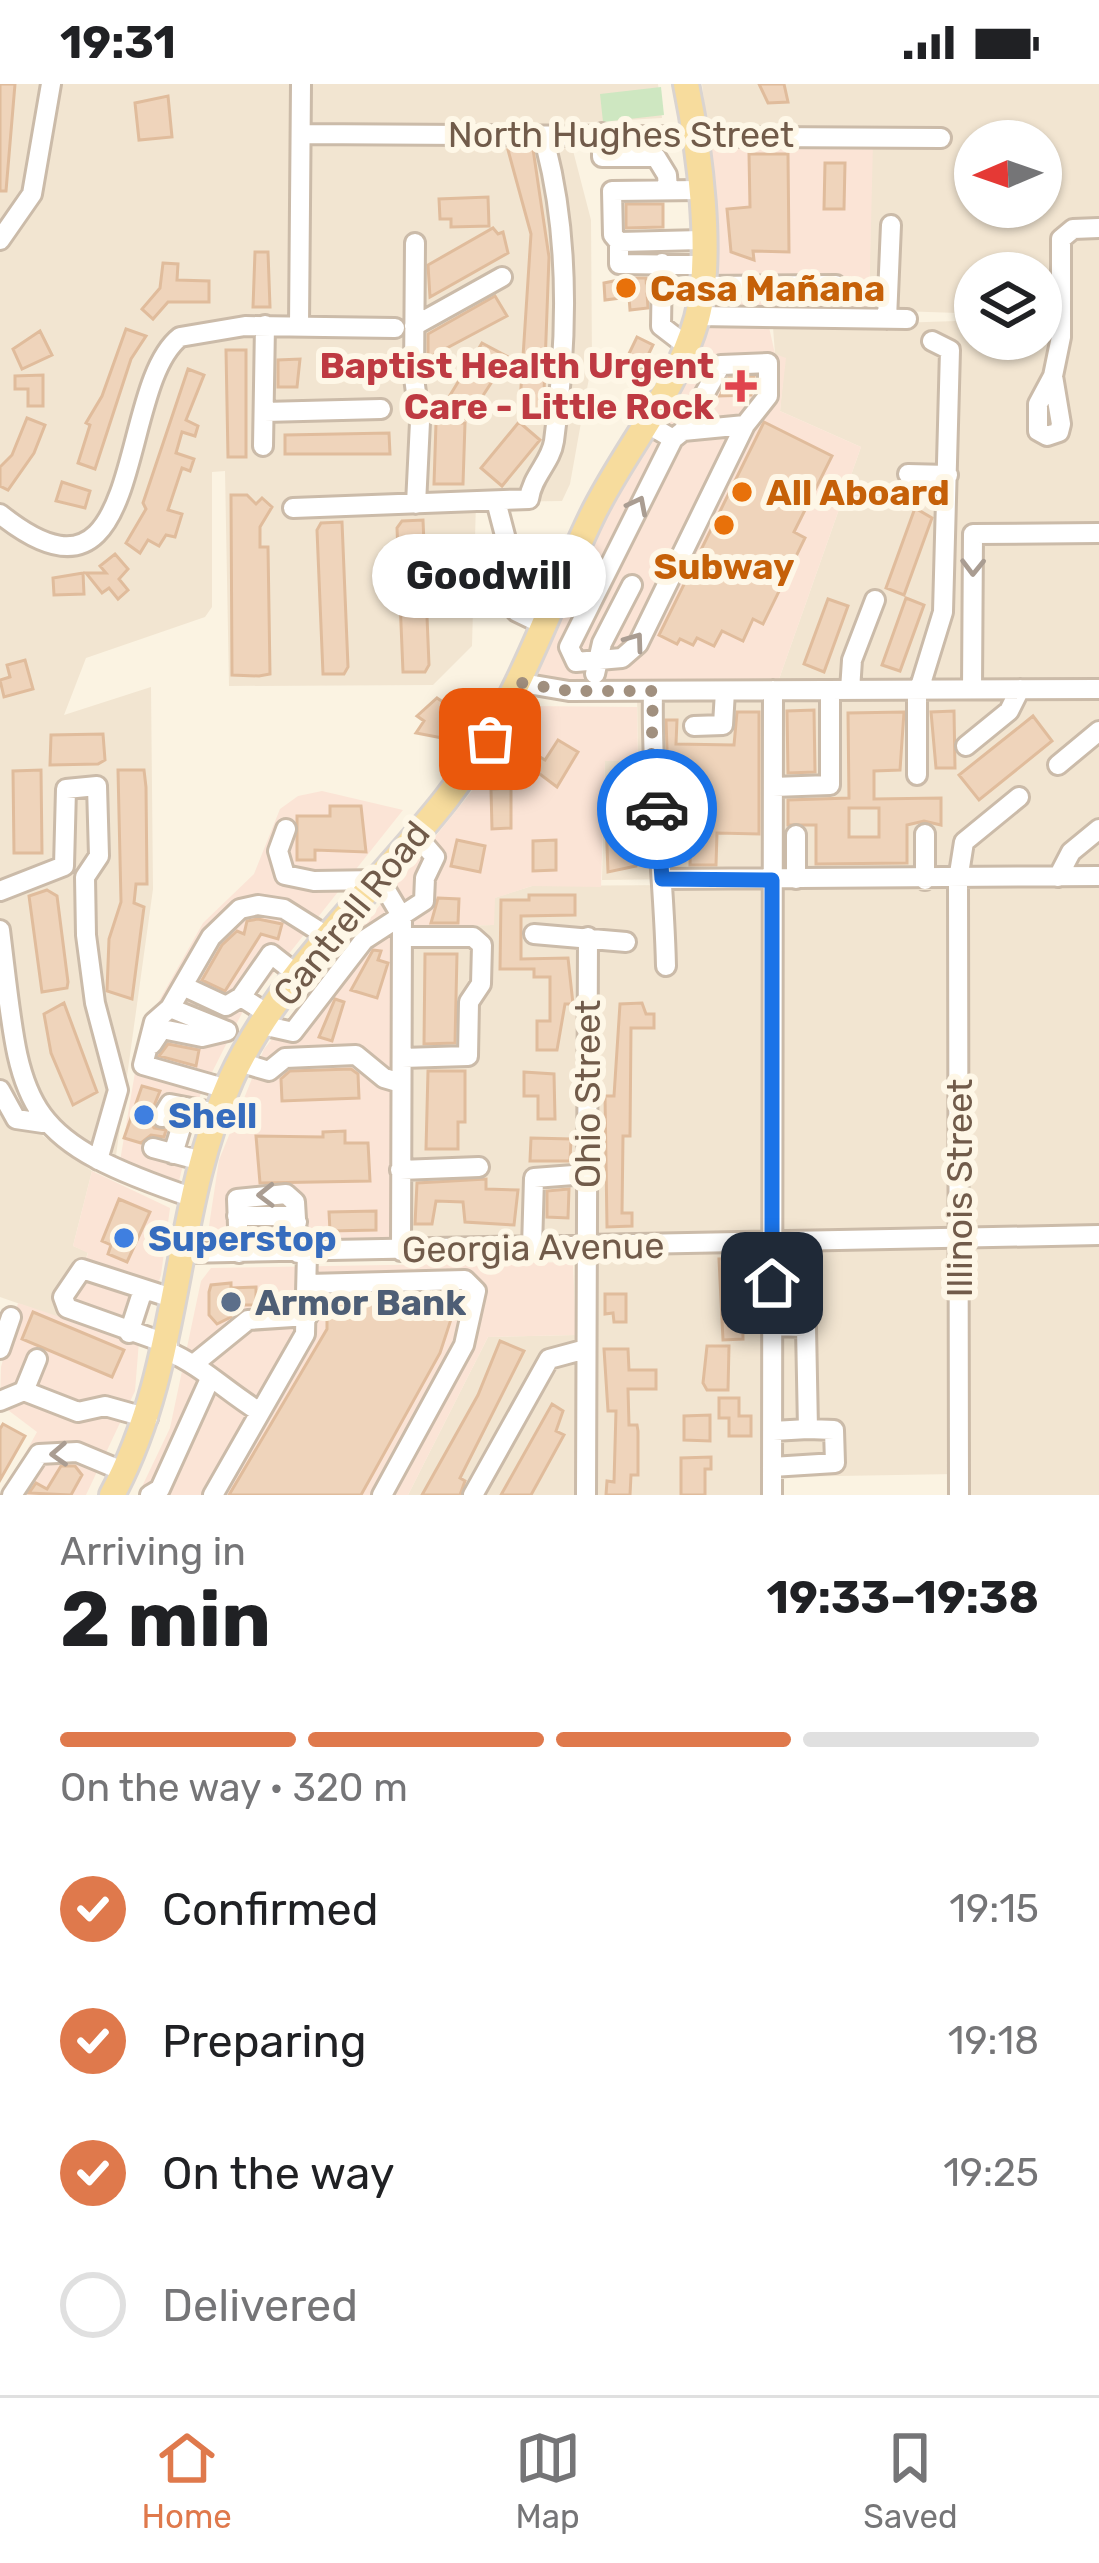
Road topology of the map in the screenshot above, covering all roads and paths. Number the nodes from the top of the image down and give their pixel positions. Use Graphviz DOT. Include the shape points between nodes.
graph roads {
  1 [pos="51,84"];
  2 [pos="301,84"];
  3 [pos="686,84"];
  4 [pos="693,132"];
  5 [pos="602,133"];
  6 [pos="301,134"];
  7 [pos="941,138"];
  8 [pos="545,147"];
  9 [pos="668,190"];
  10 [pos="699,190"];
  11 [pos="892,225"];
  12 [pos="1099,228"];
  13 [pos="0,240"];
  14 [pos="619,242"];
  15 [pos="415,243"];
  16 [pos="662,263"];
  17 [pos="702,264"];
  18 [pos="502,278"];
  19 [pos="836,285"];
  20 [pos="784,287"];
  21 [pos="698,316"];
  22 [pos="785,318"];
  23 [pos="265,326"];
  24 [pos="299,326"];
  25 [pos="404,327"];
  26 [pos="932,341"];
  27 [pos="687,346"];
  28 [pos="1053,376"];
  29 [pos="382,409"];
  30 [pos="264,412"];
  31 [pos="646,423"];
  32 [pos="745,425"];
  33 [pos="678,435"];
  34 [pos="263,446"];
  35 [pos="908,474"];
  36 [pos="948,475"];
  37 [pos="496,501"];
  38 [pos="416,504"];
  39 [pos="293,508"];
  40 [pos="0,514"];
  41 [pos="1099,533"];
  42 [pos="575,556"];
  43 [pos="604,571"];
  44 [pos="632,585"];
  45 [pos="659,598"];
  46 [pos="875,600"];
  47 [pos="546,626"];
  48 [pos="595,664"];
  49 [pos="522,683"];
  50 [pos="1099,688"];
  51 [pos="972,689"];
  52 [pos="1020,689"];
  53 [pos="773,690"];
  54 [pos="840,690"];
  55 [pos="918,690"];
  56 [pos="594,691"];
  57 [pos="653,691"];
  58 [pos="724,691"];
  59 [pos="694,726"];
  60 [pos="1099,731"];
  61 [pos="966,746"];
  62 [pos="1058,765"];
  63 [pos="917,776"];
  64 [pos="773,787"];
  65 [pos="1019,796"];
  66 [pos="286,829"];
  67 [pos="1099,829"];
  68 [pos="925,834"];
  69 [pos="416,835"];
  70 [pos="796,835"];
  71 [pos="1099,876"];
  72 [pos="1058,878"];
  73 [pos="662,879"];
  74 [pos="380,880"];
  75 [pos="772,880"];
  76 [pos="796,880"];
  77 [pos="925,880"];
  78 [pos="958,880"];
  79 [pos="0,891"];
  80 [pos="401,913"];
  81 [pos="0,930"];
  82 [pos="534,934"];
  83 [pos="404,937"];
  84 [pos="588,937"];
  85 [pos="330,938"];
  86 [pos="626,942"];
  87 [pos="666,966"];
  88 [pos="301,974"];
  89 [pos="183,986"];
  90 [pos="328,990"];
  91 [pos="241,997"];
  92 [pos="170,1008"];
  93 [pos="265,1020"];
  94 [pos="227,1031"];
  95 [pos="243,1054"];
  96 [pos="402,1058"];
  97 [pos="401,1083"];
  98 [pos="0,1090"];
  99 [pos="216,1095"];
  100 [pos="187,1108"];
  101 [pos="162,1117"];
  102 [pos="44,1123"];
  103 [pos="161,1148"];
  104 [pos="98,1160"];
  105 [pos="202,1161"];
  106 [pos="479,1167"];
  107 [pos="400,1171"];
  108 [pos="587,1174"];
  109 [pos="144,1182"];
  110 [pos="194,1198"];
  111 [pos="1099,1235"];
  112 [pos="959,1238"];
  113 [pos="772,1241"];
  114 [pos="587,1247"];
  115 [pos="532,1248"];
  116 [pos="401,1251"];
  117 [pos="183,1252"];
  118 [pos="238,1253"];
  119 [pos="303,1253"];
  120 [pos="308,1284"];
  121 [pos="142,1293"];
  122 [pos="175,1299"];
  123 [pos="308,1316"];
  124 [pos="11,1317"];
  125 [pos="772,1326"];
  126 [pos="129,1334"];
  127 [pos="167,1348"];
  128 [pos="0,1349"];
  129 [pos="586,1349"];
  130 [pos="37,1360"];
  131 [pos="195,1363"];
  132 [pos="209,1381"];
  133 [pos="24,1391"];
  134 [pos="0,1401"];
  135 [pos="260,1412"];
  136 [pos="148,1418"];
  137 [pos="808,1429"];
  138 [pos="772,1431"];
  139 [pos="772,1467"];
  140 [pos="125,1472"];
  141 [pos="11,1495"];
  142 [pos="112,1495"];
  143 [pos="150,1495"];
  144 [pos="213,1495"];
  145 [pos="382,1495"];
  146 [pos="473,1495"];
  147 [pos="586,1495"];
  148 [pos="772,1495"];
  149 [pos="959,1495"];
  1 -- 13 [label="street" via="32,194"];
  2 -- 6 [label="street"];
  3 -- 4 [label="main road, Cantrell Road"];
  4 -- 5 [label="street, North Hughes Street"];
  4 -- 7 [label="street, North Hughes Street"];
  4 -- 10 [label="main road, Cantrell Road"];
  5 -- 6 [label="street, North Hughes Street"];
  5 -- 9 [label="street" via="602,158 656,157"];
  6 -- 24 [label="street"];
  8 -- 37 [label="street" via="562,254 554,448 531,478 529,499"];
  9 -- 10 [label="street"];
  9 -- 14 [label="street" via="612,191"];
  10 -- 17 [label="main road, Cantrell Road"];
  11 -- 22 [label="street" via="897,319"];
  12 -- 28 [label="street" via="1073,229 1059,245 1061,337"];
  14 -- 16 [label="street" via="619,264"];
  14 -- 17 [label="street"];
  15 -- 25 [label="street"];
  16 -- 17 [label="street"];
  16 -- 27 [label="street" via="661,326"];
  17 -- 20 [label="street"];
  17 -- 21 [label="main road, Cantrell Road"];
  18 -- 25 [label="street"];
  19 -- 20 [label="street"];
  20 -- 22 [label="street"];
  21 -- 22 [label="street"];
  21 -- 27 [label="main road, Cantrell Road"];
  23 -- 24 [label="street"];
  23 -- 30 [label="street"];
  23 -- 40 [label="street" via="207,328 172,344 116,508 90,537 44,544"];
  24 -- 25 [label="street"];
  25 -- 38 [label="street" via="420,422"];
  26 -- 36 [label="street" via="950,350"];
  27 -- 31 [label="main road, Cantrell Road"];
  29 -- 30 [label="street"];
  30 -- 34 [label="street"];
  31 -- 33 [label="street"];
  31 -- 42 [label="main road, Cantrell Road"];
  32 -- 33 [label="street"];
  32 -- 33 [label="street" via="768,396 768,363 721,365"];
  32 -- 45 [label="street"];
  43 -- 33 [label="street, one-way"];
  35 -- 36 [label="street"];
  36 -- 55 [label="street" via="943,612"];
  37 -- 38 [label="street"];
  37 -- 47 [label="street" via="508,547 503,597"];
  38 -- 39 [label="street"];
  41 -- 51 [label="street, one-way" via="974,533"];
  42 -- 43 [label="street"];
  42 -- 47 [label="main road, Cantrell Road"];
  43 -- 44 [label="street"];
  43 -- 48 [label="street" via="569,647 576,662"];
  44 -- 45 [label="street"];
  44 -- 48 [label="street"];
  48 -- 45 [label="street, one-way" via="634,650"];
  46 -- 54 [label="street"];
  47 -- 49 [label="main road, Cantrell Road"];
  48 -- 56 [label="street"];
  49 -- 56 [label="street"];
  49 -- 69 [label="main road, Cantrell Road"];
  50 -- 52 [label="street"];
  51 -- 52 [label="street"];
  51 -- 55 [label="street"];
  52 -- 61 [label="street" via="1009,711"];
  53 -- 54 [label="street"];
  53 -- 58 [label="street"];
  53 -- 64 [label="street"];
  54 -- 55 [label="street"];
  54 -- 64 [label="street" via="830,785"];
  55 -- 63 [label="street"];
  56 -- 57 [label="street"];
  57 -- 58 [label="street"];
  57 -- 73 [label="street" via="651,778"];
  58 -- 59 [label="street" via="723,725"];
  60 -- 62 [label="street"];
  64 -- 75 [label="street"];
  65 -- 78 [label="street" via="964,842"];
  66 -- 74 [label="street" via="278,856 289,878"];
  67 -- 72 [label="street" via="1071,852"];
  68 -- 77 [label="street"];
  69 -- 74 [label="main road, Cantrell Road"];
  69 -- 80 [label="street" via="435,860 424,901"];
  70 -- 76 [label="street"];
  71 -- 72 [label="street"];
  72 -- 78 [label="street"];
  73 -- 75 [label="street"];
  73 -- 87 [label="street"];
  74 -- 80 [label="street"];
  74 -- 85 [label="main road, Cantrell Road"];
  75 -- 76 [label="street"];
  75 -- 113 [label="street"];
  76 -- 77 [label="street"];
  77 -- 78 [label="street"];
  78 -- 112 [label="street, Illinois Street"];
  79 -- 104 [label="street" via="64,866 66,788 97,786 99,856 86,875 86,935 118,1090"];
  80 -- 83 [label="street"];
  80 -- 90 [label="street" via="359,945"];
  81 -- 102 [label="street" via="20,1071"];
  82 -- 84 [label="street"];
  83 -- 96 [label="street"];
  83 -- 96 [label="street" via="476,937 482,945 468,1056"];
  84 -- 86 [label="street"];
  84 -- 108 [label="street, Ohio Street"];
  85 -- 88 [label="main road, Cantrell Road"];
  85 -- 89 [label="street" via="284,909 240,909 211,938"];
  88 -- 90 [label="street"];
  88 -- 91 [label="street" via="271,954"];
  88 -- 93 [label="main road, Cantrell Road"];
  89 -- 91 [label="street" via="226,1006"];
  89 -- 92 [label="street"];
  90 -- 93 [label="street" via="291,1034"];
  91 -- 93 [label="street"];
  92 -- 94 [label="street"];
  92 -- 99 [label="street" via="154,1022 143,1065"];
  93 -- 95 [label="main road, Cantrell Road"];
  94 -- 95 [label="street"];
  94 -- 99 [label="street" via="154,1034 155,1059 198,1072"];
  95 -- 97 [label="street" via="268,1071 285,1058 356,1055"];
  95 -- 99 [label="main road, Cantrell Road"];
  96 -- 97 [label="street"];
  97 -- 107 [label="street"];
  98 -- 102 [label="street" via="16,1119"];
  99 -- 100 [label="street"];
  99 -- 105 [label="main road, Cantrell Road"];
  100 -- 101 [label="street" via="170,1104"];
  100 -- 103 [label="street"];
  102 -- 104 [label="street"];
  103 -- 105 [label="street"];
  103 -- 109 [label="street"];
  104 -- 109 [label="street"];
  105 -- 110 [label="main road, Cantrell Road"];
  106 -- 107 [label="street"];
  107 -- 116 [label="street"];
  108 -- 114 [label="street, Ohio Street"];
  108 -- 115 [label="street" via="534,1178"];
  109 -- 110 [label="street"];
  110 -- 117 [label="main road, Cantrell Road"];
  111 -- 112 [label="street, Georgia Avenue"];
  112 -- 113 [label="street, Georgia Avenue"];
  112 -- 149 [label="street, Illinois Street"];
  113 -- 114 [label="street, Georgia Avenue"];
  113 -- 125 [label="street"];
  114 -- 115 [label="street, Georgia Avenue"];
  114 -- 129 [label="street, Ohio Street"];
  115 -- 116 [label="street, Georgia Avenue"];
  116 -- 119 [label="street, Georgia Avenue"];
  117 -- 118 [label="street, Georgia Avenue"];
  117 -- 122 [label="main road, Cantrell Road"];
  118 -- 119 [label="street, Georgia Avenue"];
  119 -- 118 [label="street, one-way" via="290,1195 239,1197"];
  119 -- 120 [label="street"];
  120 -- 123 [label="street"];
  120 -- 145 [label="street" via="474,1285 464,1345"];
  121 -- 122 [label="street"];
  121 -- 126 [label="street"];
  121 -- 126 [label="street" via="82,1269 67,1286 68,1307"];
  122 -- 127 [label="main road, Cantrell Road"];
  123 -- 131 [label="street" via="254,1317"];
  123 -- 135 [label="street"];
  124 -- 128 [label="street"];
  125 -- 137 [label="street" via="806,1327"];
  125 -- 138 [label="street"];
  126 -- 127 [label="street"];
  127 -- 131 [label="street"];
  127 -- 136 [label="main road, Cantrell Road"];
  129 -- 146 [label="street" via="549,1360"];
  129 -- 147 [label="street, Ohio Street"];
  130 -- 133 [label="street"];
  131 -- 132 [label="street"];
  132 -- 135 [label="street"];
  132 -- 143 [label="street" via="160,1489"];
  133 -- 134 [label="street"];
  133 -- 136 [label="street" via="75,1412 105,1406"];
  135 -- 144 [label="street"];
  136 -- 140 [label="main road, Cantrell Road"];
  137 -- 138 [label="street"];
  137 -- 139 [label="street" via="834,1430 835,1462"];
  138 -- 139 [label="street"];
  139 -- 148 [label="street"];
  140 -- 141 [label="street, one-way" via="77,1452 39,1454"];
  140 -- 142 [label="main road, Cantrell Road"];
}
